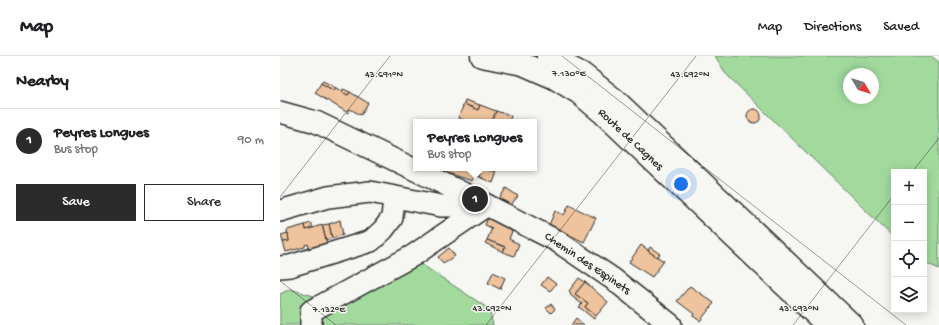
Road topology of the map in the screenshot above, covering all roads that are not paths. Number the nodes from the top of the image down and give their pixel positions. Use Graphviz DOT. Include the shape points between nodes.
graph roads {
  1 [pos="482,56"];
  2 [pos="548,56"];
  3 [pos="280,112"];
  4 [pos="413,169"];
  5 [pos="417,171"];
  6 [pos="465,194"];
  7 [pos="394,197"];
  8 [pos="487,205"];
  9 [pos="280,211"];
  10 [pos="280,267"];
  11 [pos="310,325"];
  12 [pos="671,325"];
  13 [pos="827,325"];
  14 [pos="852,325"];
  1 -- 13 [label="main road, Route de Cagnes" via="524,64 578,92"];
  2 -- 14 [label="main road, Route de Cagnes" via="582,74 615,100"];
  3 -- 4 [label="street, Chemin des Espinets" via="316,122"];
  5 -- 6 [label="street, Chemin des Espinets"];
  6 -- 7 [label="street" via="452,206"];
  6 -- 8 [label="street, Chemin des Espinets"];
  7 -- 9 [label="street" via="370,192 328,197"];
  7 -- 10 [label="street" via="392,218 371,241"];
  8 -- 11 [label="street" via="414,255 311,311"];
  8 -- 12 [label="street, Chemin des Espinets" via="557,241 613,279"];
}
